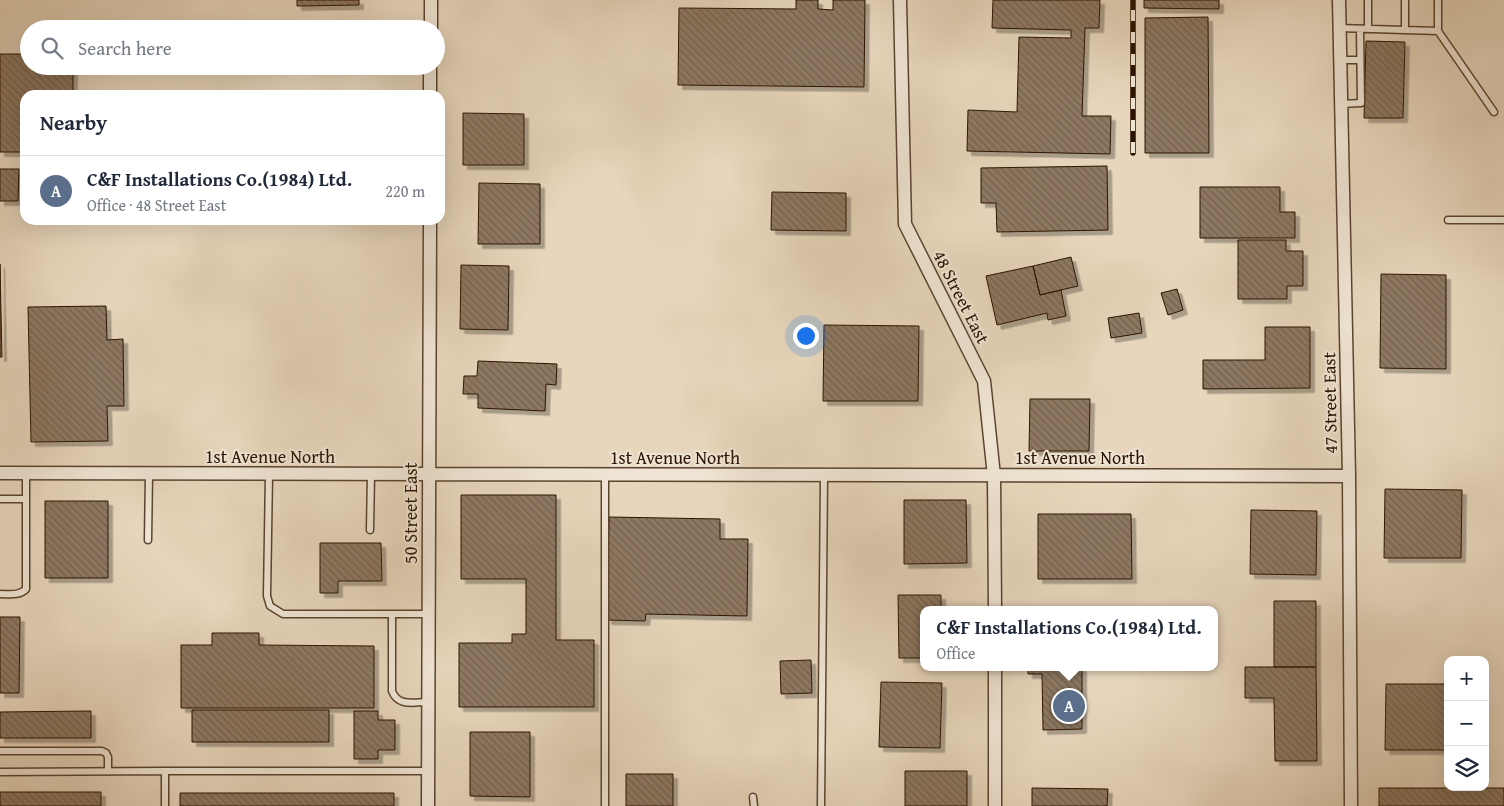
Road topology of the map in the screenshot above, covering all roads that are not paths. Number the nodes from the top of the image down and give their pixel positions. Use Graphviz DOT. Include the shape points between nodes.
graph roads {
  1 [pos="431,0"];
  2 [pos="900,0"];
  3 [pos="1339,0"];
  4 [pos="1368,0"];
  5 [pos="1405,0"];
  6 [pos="1438,0"];
  7 [pos="431,20"];
  8 [pos="1339,28"];
  9 [pos="1360,29"];
  10 [pos="1368,29"];
  11 [pos="1405,30"];
  12 [pos="1438,31"];
  13 [pos="1340,60"];
  14 [pos="1360,60"];
  15 [pos="430,75"];
  16 [pos="430,90"];
  17 [pos="1341,104"];
  18 [pos="1494,112"];
  19 [pos="1448,220"];
  20 [pos="1504,220"];
  21 [pos="430,225"];
  22 [pos="0,473"];
  23 [pos="26,473"];
  24 [pos="149,474"];
  25 [pos="269,474"];
  26 [pos="371,474"];
  27 [pos="428,475"];
  28 [pos="605,475"];
  29 [pos="824,476"];
  30 [pos="994,476"];
  31 [pos="1349,476"];
  32 [pos="0,499"];
  33 [pos="26,499"];
  34 [pos="370,530"];
  35 [pos="148,540"];
  36 [pos="0,594"];
  37 [pos="995,606"];
  38 [pos="392,614"];
  39 [pos="428,614"];
  40 [pos="995,671"];
  41 [pos="428,702"];
  42 [pos="0,751"];
  43 [pos="108,771"];
  44 [pos="165,771"];
  45 [pos="428,771"];
  46 [pos="0,772"];
  47 [pos="753,797"];
  48 [pos="165,806"];
  49 [pos="428,806"];
  50 [pos="606,806"];
  51 [pos="754,806"];
  52 [pos="821,806"];
  53 [pos="995,806"];
  54 [pos="1351,806"];
  1 -- 7 [label="street"];
  2 -- 30 [label="street, 48 Street East" via="905,224 984,381"];
  3 -- 8 [label="street, 47 Street East"];
  4 -- 10 [label="lane"];
  5 -- 11 [label="lane"];
  6 -- 12 [label="lane"];
  8 -- 9 [label="lane"];
  8 -- 13 [label="street, 47 Street East"];
  9 -- 10 [label="lane"];
  9 -- 14 [label="lane"];
  10 -- 11 [label="lane"];
  11 -- 12 [label="lane"];
  12 -- 18 [label="lane"];
  13 -- 14 [label="lane"];
  13 -- 17 [label="street, 47 Street East"];
  14 -- 17 [label="lane" via="1361,103"];
  15 -- 16 [label="street"];
  17 -- 31 [label="street, 47 Street East"];
  19 -- 20 [label="lane"];
  21 -- 27 [label="street, 50 Street East"];
  22 -- 23 [label="street, 1st Avenue North"];
  23 -- 24 [label="street, 1st Avenue North"];
  23 -- 33 [label="lane"];
  24 -- 25 [label="street, 1st Avenue North"];
  24 -- 35 [label="lane"];
  25 -- 26 [label="street, 1st Avenue North"];
  25 -- 38 [label="lane" via="270,606 282,614"];
  26 -- 27 [label="street, 1st Avenue North"];
  26 -- 34 [label="lane"];
  27 -- 28 [label="street, 1st Avenue North"];
  27 -- 39 [label="street, 50 Street East"];
  28 -- 29 [label="street, 1st Avenue North"];
  28 -- 50 [label="lane"];
  29 -- 30 [label="street, 1st Avenue North"];
  29 -- 52 [label="lane"];
  30 -- 31 [label="street, 1st Avenue North"];
  30 -- 37 [label="street, 48 Street East"];
  31 -- 54 [label="street, 47 Street East"];
  32 -- 33 [label="lane"];
  33 -- 36 [label="lane" via="26,589"];
  38 -- 39 [label="lane"];
  38 -- 41 [label="lane" via="394,697 404,702"];
  39 -- 41 [label="street, 50 Street East"];
  40 -- 53 [label="street"];
  41 -- 45 [label="street, 50 Street East"];
  42 -- 43 [label="lane" via="102,751 108,757"];
  43 -- 44 [label="lane"];
  43 -- 46 [label="lane"];
  44 -- 45 [label="lane"];
  44 -- 48 [label="lane"];
  45 -- 49 [label="street, 50 Street East"];
  47 -- 51 [label="lane"];
}
